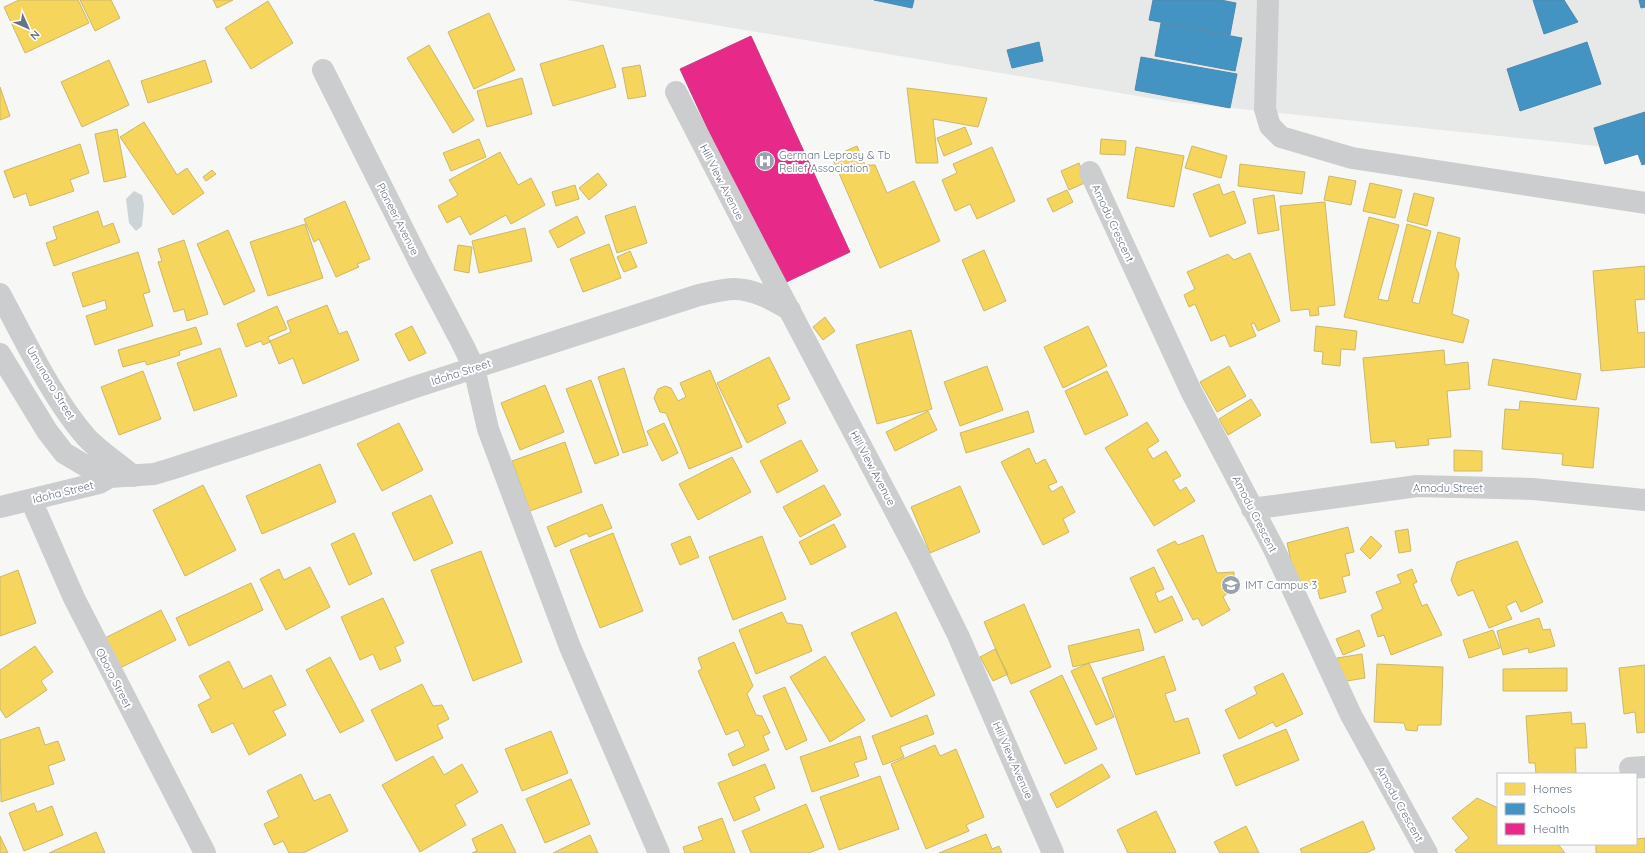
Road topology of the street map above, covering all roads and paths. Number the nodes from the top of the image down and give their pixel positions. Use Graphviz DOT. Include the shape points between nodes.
graph roads {
  1 [pos="1268,0"];
  2 [pos="323,70"];
  3 [pos="676,92"];
  4 [pos="1090,172"];
  5 [pos="1645,203"];
  6 [pos="0,294"];
  7 [pos="790,310"];
  8 [pos="0,354"];
  9 [pos="474,368"];
  10 [pos="121,473"];
  11 [pos="31,500"];
  12 [pos="1645,500"];
  13 [pos="0,507"];
  14 [pos="1252,509"];
  15 [pos="206,853"];
  16 [pos="659,853"];
  17 [pos="1053,853"];
  18 [pos="1427,853"];
  1 -- 5 [label="street" via="1265,109 1270,126 1281,137 1352,158"];
  2 -- 9 [label="street, Pioneer Avenue"];
  3 -- 7 [label="street, Hill View Avenue"];
  4 -- 14 [label="street, Amodu Crescent" via="1191,391"];
  6 -- 10 [label="street, Umunano Street" via="76,425"];
  7 -- 9 [label="street, Idoha Street" via="772,299 734,289 699,295"];
  7 -- 17 [label="street, Hill View Avenue" via="958,635"];
  8 -- 10 [label="street" via="59,448 91,469"];
  9 -- 10 [label="street, Idoha Street" via="171,469 154,474"];
  9 -- 16 [label="street, Pioneer Avenue" via="488,429 565,632"];
  10 -- 11 [label="street, Idoha Street" via="99,483"];
  11 -- 13 [label="street, Idoha Street"];
  11 -- 15 [label="street, Oboro Street" via="74,598 127,705"];
  12 -- 14 [label="street, Amodu Street" via="1533,489 1417,486"];
  14 -- 18 [label="street, Amodu Crescent" via="1274,549 1351,715"];
}
